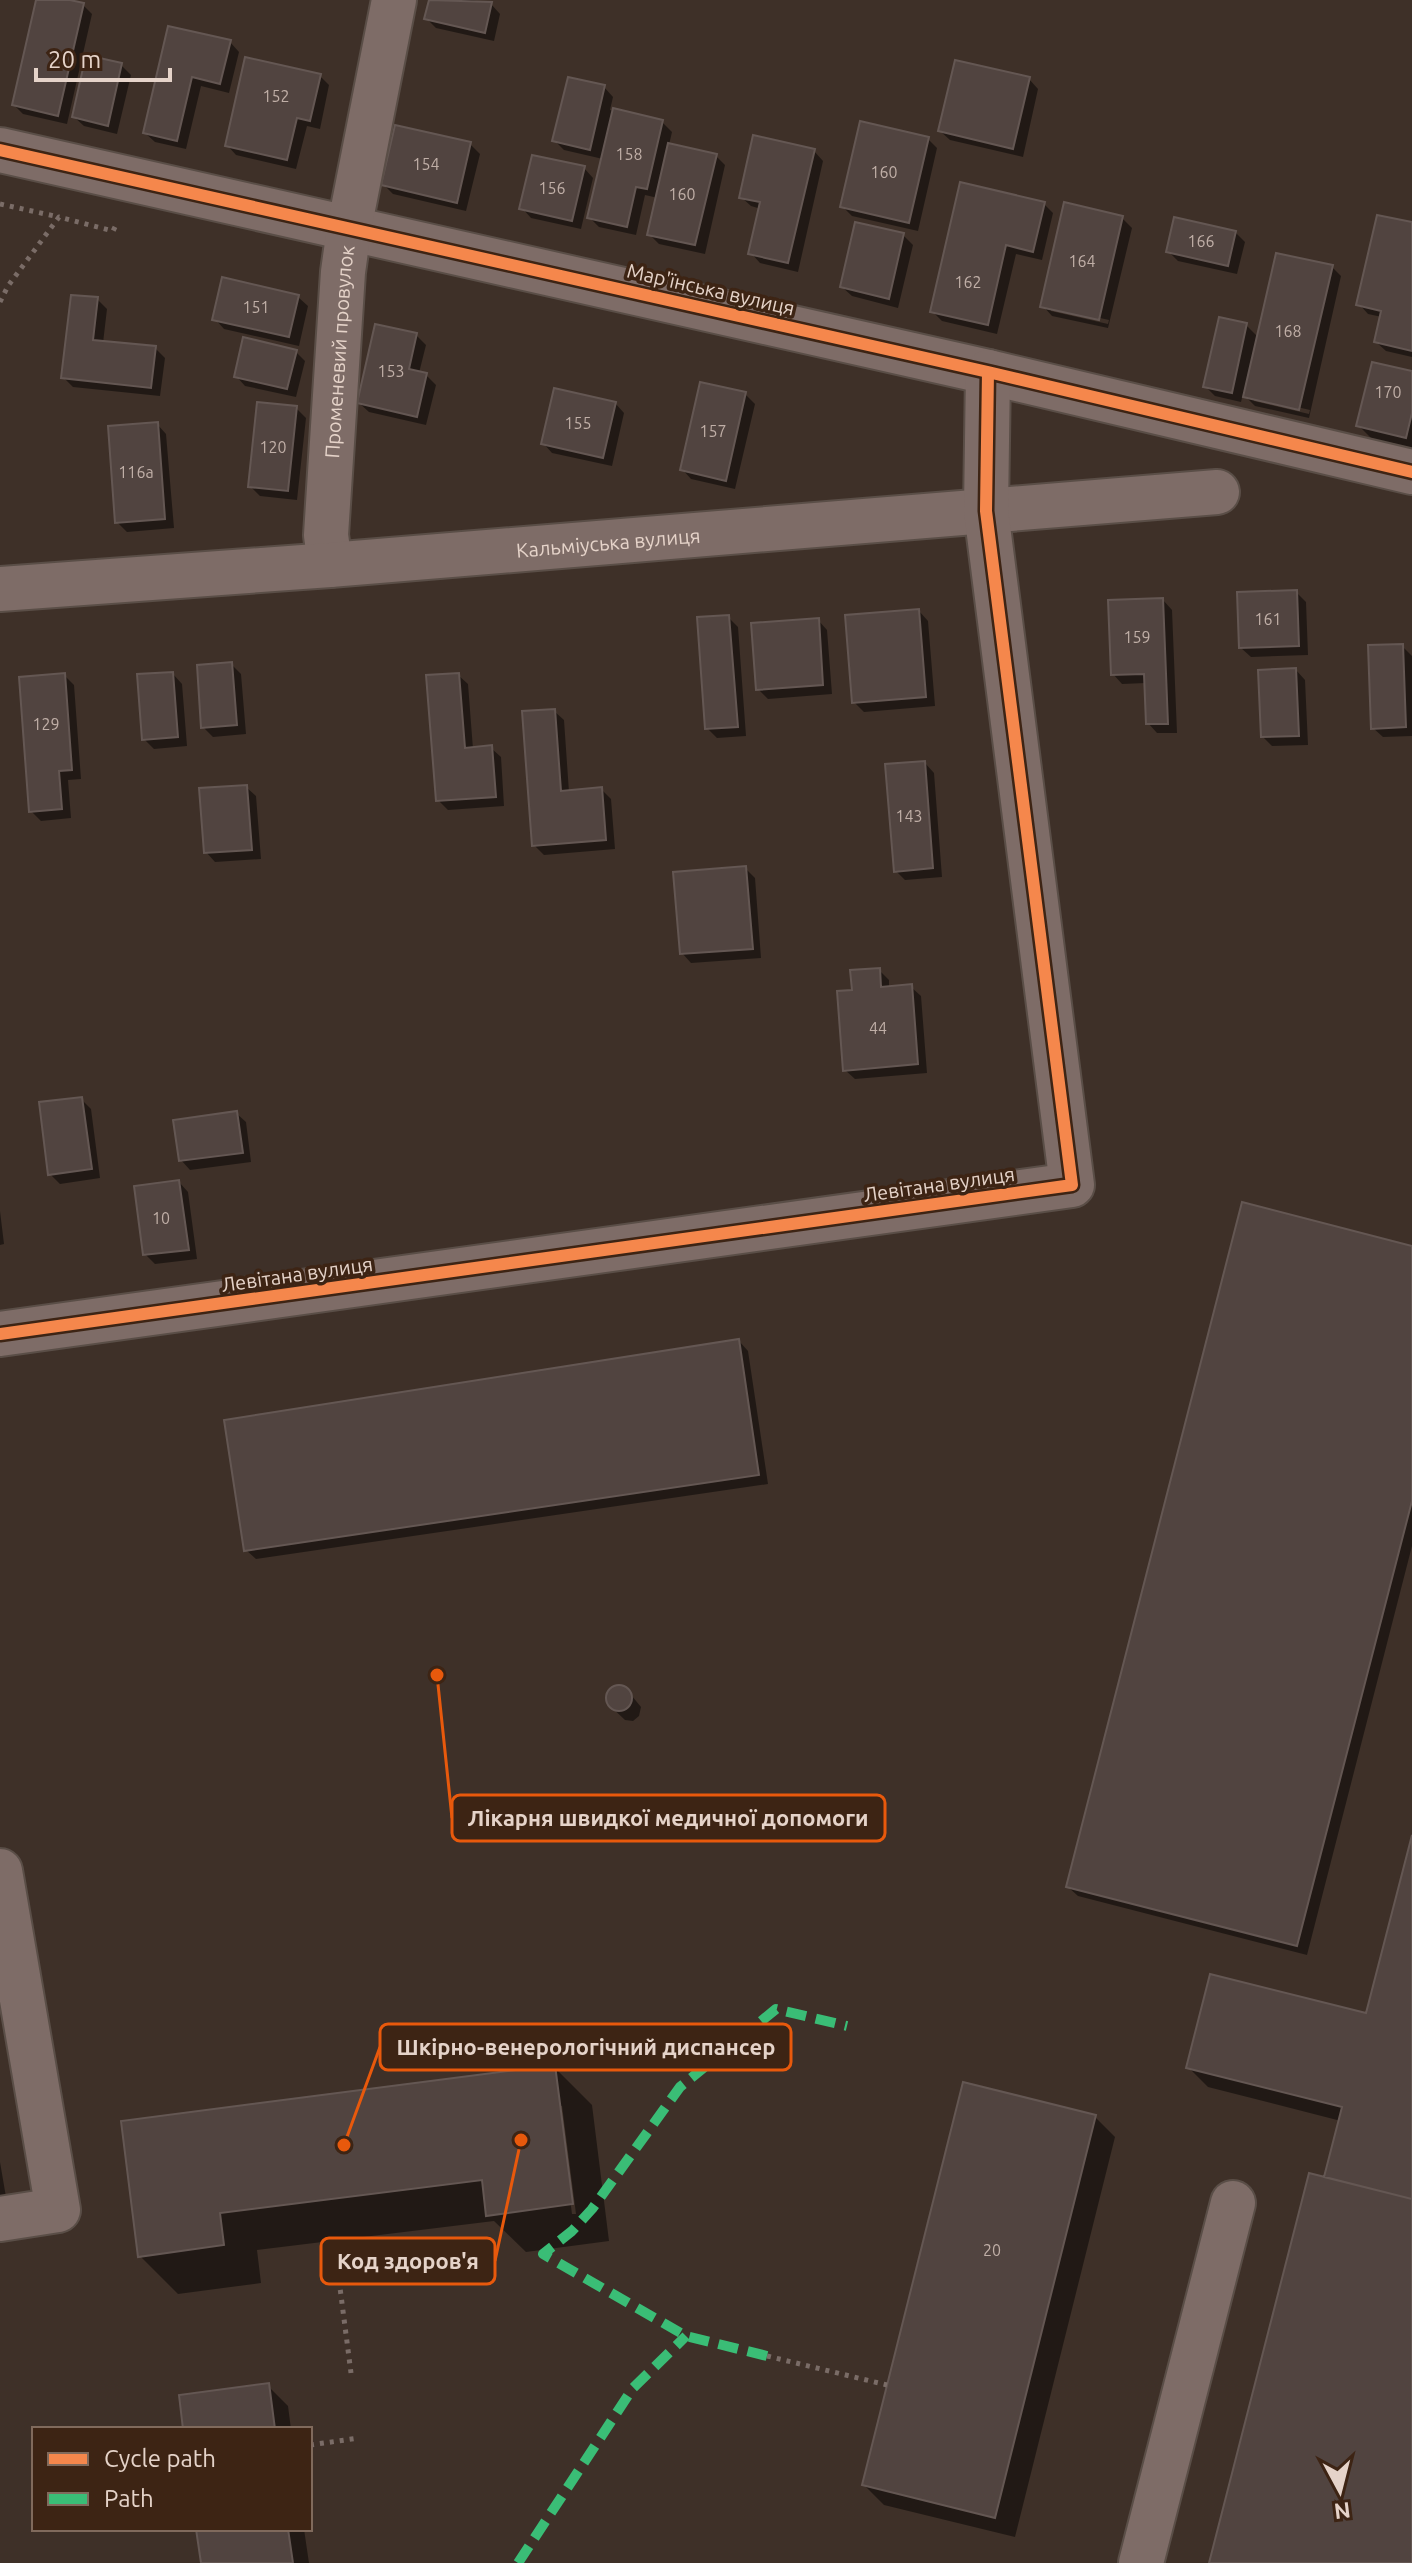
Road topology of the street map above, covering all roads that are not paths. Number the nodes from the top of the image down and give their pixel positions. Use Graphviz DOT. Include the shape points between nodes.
graph roads {
  1 [pos="394,0"];
  2 [pos="0,150"];
  3 [pos="349,229"];
  4 [pos="988,372"];
  5 [pos="1412,472"];
  6 [pos="1217,492"];
  7 [pos="986,511"];
  8 [pos="330,565"];
  9 [pos="0,589"];
  10 [pos="0,1334"];
  11 [pos="0,1871"];
  12 [pos="1233,2203"];
  13 [pos="0,2219"];
  14 [pos="1141,2563"];
  1 -- 3 [label="street, Променевий провулок"];
  2 -- 3 [label="street, Мар'їнська вулиця"];
  3 -- 4 [label="street, Мар'їнська вулиця"];
  3 -- 8 [label="street, Променевий провулок" via="326,535"];
  4 -- 5 [label="street, Мар'їнська вулиця"];
  4 -- 7 [label="street, Левітана вулиця"];
  6 -- 7 [label="street, Кальміуська вулиця"];
  7 -- 8 [label="street, Кальміуська вулиця"];
  7 -- 10 [label="street, Левітана вулиця" via="1072,1185"];
  8 -- 9 [label="street, Кальміуська вулиця"];
  11 -- 13 [label="street" via="58,2210"];
  12 -- 14 [label="street"];
}
